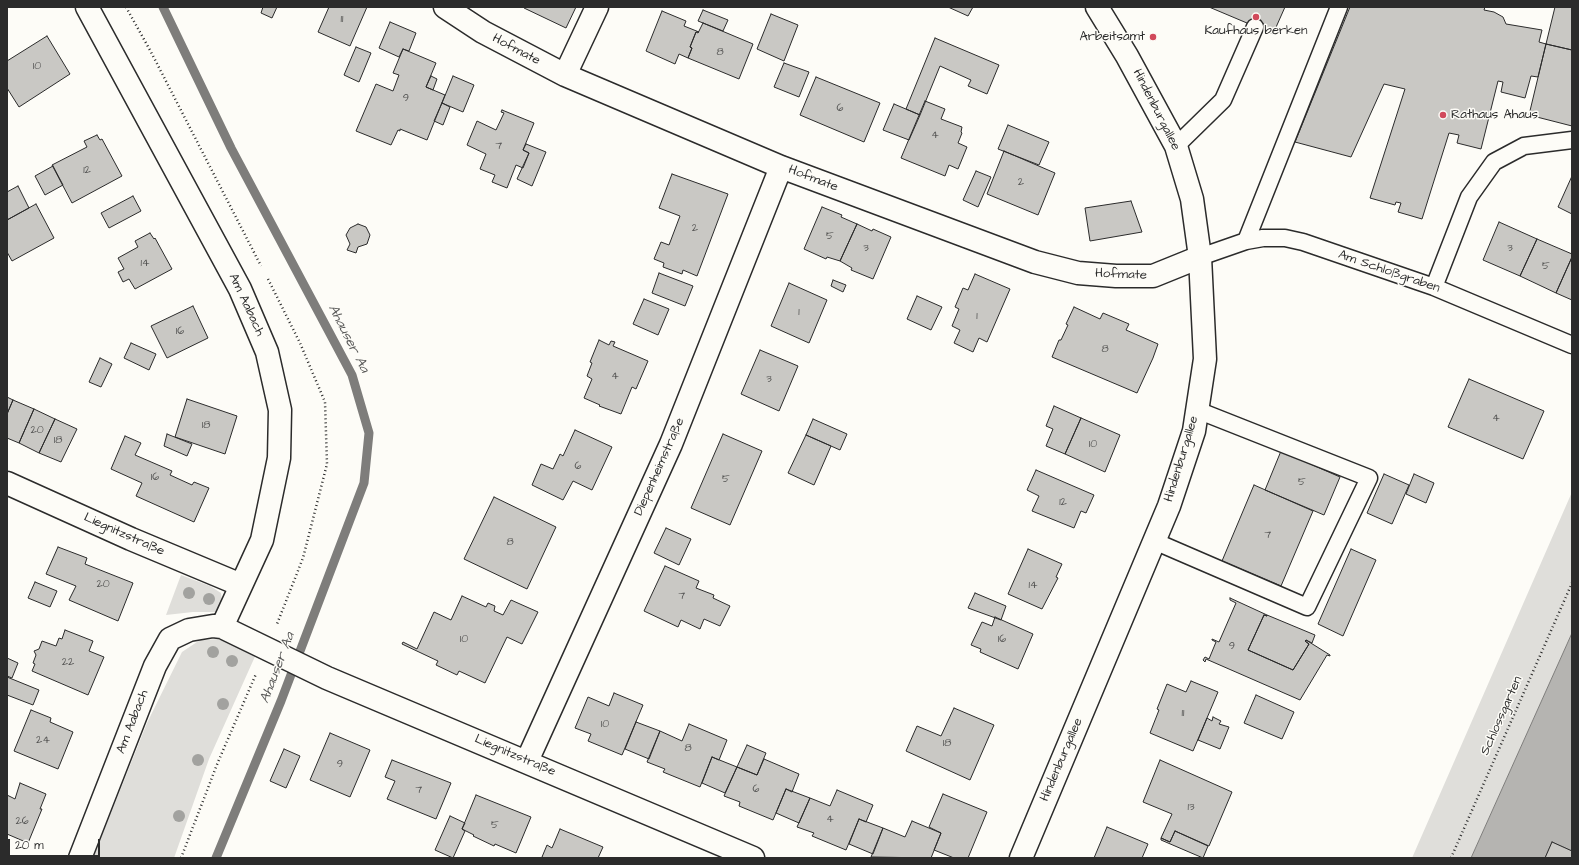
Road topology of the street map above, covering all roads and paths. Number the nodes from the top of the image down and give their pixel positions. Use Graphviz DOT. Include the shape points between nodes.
graph roads {
  1 [pos="87,7"];
  2 [pos="126,7"];
  3 [pos="445,7"];
  4 [pos="597,7"];
  5 [pos="1097,7"];
  6 [pos="1339,7"];
  7 [pos="1255,27"];
  8 [pos="565,75"];
  9 [pos="1572,140"];
  10 [pos="1176,146"];
  11 [pos="781,167"];
  12 [pos="1246,241"];
  13 [pos="1200,257"];
  14 [pos="1434,287"];
  15 [pos="1572,345"];
  16 [pos="1197,410"];
  17 [pos="7,483"];
  18 [pos="1154,541"];
  19 [pos="1572,583"];
  20 [pos="241,585"];
  21 [pos="222,627"];
  22 [pos="272,651"];
  23 [pos="527,761"];
  24 [pos="80,858"];
  25 [pos="181,858"];
  26 [pos="753,858"];
  27 [pos="1021,858"];
  28 [pos="1451,858"];
  1 -- 20 [label="street, Am Aabach" via="240,290 267,352 280,410 279,458 262,540"];
  2 -- 22 [label="path" via="300,343 324,402 326,464 303,558"];
  3 -- 8 [label="street, Hofmate" via="483,32"];
  4 -- 8 [label="street"];
  5 -- 10 [label="street, Hindenburgallee"];
  6 -- 12 [label="lane"];
  7 -- 10 [label="lane" via="1223,100"];
  8 -- 11 [label="street, Hofmate"];
  9 -- 14 [label="lane" via="1524,146 1494,162 1469,197"];
  10 -- 13 [label="street, Hindenburgallee" via="1192,199"];
  11 -- 13 [label="street, Hofmate" via="1035,262 1078,273 1153,276"];
  11 -- 23 [label="street, Diepenheimstraße" via="671,444"];
  12 -- 13 [label="lane, Am Schloßgraben"];
  12 -- 14 [label="lane, Am Schloßgraben" via="1285,238 1303,242"];
  13 -- 16 [label="street, Hindenburgallee" via="1205,358"];
  14 -- 15 [label="lane, Am Schloßgraben"];
  16 -- 18 [label="street, Hindenburgallee" via="1194,431 1169,506"];
  16 -- 18 [label="lane" via="1369,478 1307,607"];
  17 -- 20 [label="street, Liegnitzstraße"];
  18 -- 27 [label="street, Hindenburgallee"];
  19 -- 28 [label="path, Schlossgarten"];
  20 -- 21 [label="street, Am Aabach"];
  21 -- 22 [label="street, Am Aabach"];
  21 -- 24 [label="street, Am Aabach" via="189,630 170,639 155,666"];
  22 -- 23 [label="street, Liegnitzstraße" via="327,678"];
  22 -- 25 [label="path" via="218,762"];
  23 -- 26 [label="street, Liegnitzstraße"];
}
